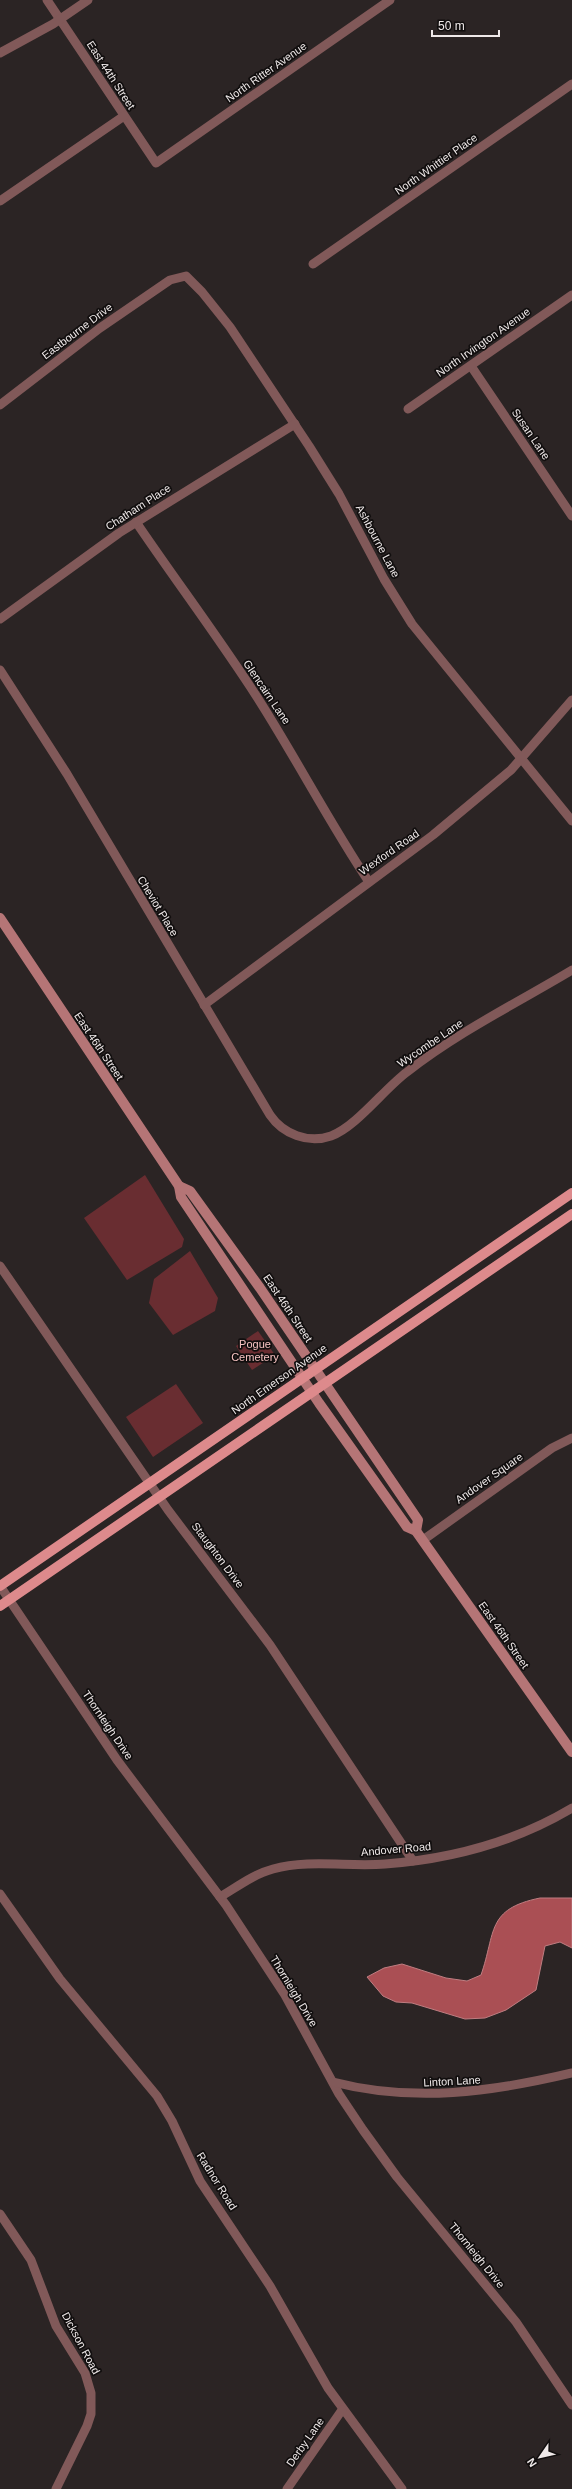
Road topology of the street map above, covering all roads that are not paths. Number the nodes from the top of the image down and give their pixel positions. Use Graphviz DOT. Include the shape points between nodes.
graph roads {
  1 [pos="46,0"];
  2 [pos="88,0"];
  3 [pos="390,0"];
  4 [pos="60,19"];
  5 [pos="0,53"];
  6 [pos="572,84"];
  7 [pos="124,116"];
  8 [pos="156,163"];
  9 [pos="0,202"];
  10 [pos="313,264"];
  11 [pos="170,280"];
  12 [pos="572,295"];
  13 [pos="471,366"];
  14 [pos="0,404"];
  15 [pos="408,409"];
  16 [pos="295,424"];
  17 [pos="572,516"];
  18 [pos="136,522"];
  19 [pos="0,619"];
  20 [pos="0,670"];
  21 [pos="572,700"];
  22 [pos="521,758"];
  23 [pos="572,821"];
  24 [pos="369,882"];
  25 [pos="0,918"];
  26 [pos="572,970"];
  27 [pos="204,1005"];
  28 [pos="308,1139"];
  29 [pos="179,1186"];
  30 [pos="572,1193"];
  31 [pos="572,1214"];
  32 [pos="0,1266"];
  33 [pos="315,1369"];
  34 [pos="302,1378"];
  35 [pos="325,1383"];
  36 [pos="312,1392"];
  37 [pos="572,1438"];
  38 [pos="149,1483"];
  39 [pos="159,1497"];
  40 [pos="416,1531"];
  41 [pos="423,1540"];
  42 [pos="0,1586"];
  43 [pos="9,1600"];
  44 [pos="0,1606"];
  45 [pos="572,1752"];
  46 [pos="572,1808"];
  47 [pos="413,1861"];
  48 [pos="0,1894"];
  49 [pos="220,1897"];
  50 [pos="569,2074"];
  51 [pos="333,2082"];
  52 [pos="572,2084"];
  53 [pos="0,2214"];
  54 [pos="572,2405"];
  55 [pos="342,2410"];
  56 [pos="56,2489"];
  57 [pos="287,2489"];
  58 [pos="402,2489"];
  1 -- 4 [label="street, East 44th Street"];
  2 -- 4 [label="street"];
  3 -- 8 [label="street, North Ritter Avenue"];
  4 -- 5 [label="street"];
  4 -- 7 [label="street, East 44th Street"];
  6 -- 10 [label="street, North Whittier Place"];
  7 -- 8 [label="street, East 44th Street"];
  7 -- 9 [label="street"];
  11 -- 14 [label="street, Eastbourne Drive" via="100,328"];
  11 -- 16 [label="street, Ashbourne Lane" via="186,276 202,292 230,327"];
  12 -- 13 [label="street, North Irvington Avenue"];
  13 -- 15 [label="street, North Irvington Avenue"];
  13 -- 17 [label="street, Susan Lane"];
  16 -- 18 [label="street, Chatham Place"];
  16 -- 22 [label="street, Ashbourne Lane" via="339,494 384,579 412,624"];
  18 -- 19 [label="street, Chatham Place"];
  18 -- 24 [label="street, Glencairn Lane" via="256,696"];
  20 -- 27 [label="street, Cheviot Place" via="67,774"];
  21 -- 22 [label="street, Wexford Road"];
  22 -- 23 [label="street, Ashbourne Lane"];
  22 -- 24 [label="street, Wexford Road" via="511,770 434,835"];
  24 -- 27 [label="street, Wexford Road"];
  25 -- 29 [label="main road, East 46th Street"];
  26 -- 28 [label="street, Wycombe Lane" via="451,1041 406,1072 342,1131 326,1138"];
  27 -- 28 [label="street, Cheviot Place" via="272,1118 288,1132"];
  29 -- 33 [label="main road, East 46th Street" via="190,1191"];
  29 -- 34 [label="main road, East 46th Street" via="181,1197"];
  30 -- 33 [label="main road, North Emerson Avenue"];
  31 -- 35 [label="main road"];
  32 -- 38 [label="street, Staughton Drive"];
  33 -- 34 [label="main road, North Emerson Avenue"];
  33 -- 35 [label="main road, East 46th Street"];
  34 -- 36 [label="main road, East 46th Street"];
  34 -- 38 [label="main road, North Emerson Avenue"];
  35 -- 36 [label="main road"];
  35 -- 40 [label="main road, East 46th Street" via="418,1520"];
  36 -- 39 [label="main road"];
  36 -- 40 [label="main road, East 46th Street" via="407,1528"];
  37 -- 41 [label="street, Andover Square" via="556,1445"];
  38 -- 39 [label="street, Staughton Drive"];
  38 -- 42 [label="main road, North Emerson Avenue"];
  39 -- 43 [label="main road"];
  39 -- 47 [label="street, Staughton Drive" via="270,1645"];
  40 -- 41 [label="main road, East 46th Street"];
  41 -- 45 [label="main road, East 46th Street"];
  42 -- 43 [label="street, Thornleigh Drive"];
  43 -- 44 [label="main road"];
  43 -- 49 [label="street, Thornleigh Drive" via="117,1760"];
  46 -- 47 [label="street, Andover Road" via="498,1842 460,1853"];
  47 -- 49 [label="street, Andover Road" via="372,1865 283,1866 260,1874"];
  48 -- 55 [label="street, Radnor Road" via="60,1979 157,2096 172,2121 200,2181 270,2286"];
  49 -- 51 [label="street, Thornleigh Drive" via="285,1995"];
  50 -- 51 [label="street, Linton Lane" via="498,2090 444,2095 382,2092"];
  50 -- 52 [label="street"];
  51 -- 54 [label="street, Thornleigh Drive" via="382,2158 516,2322"];
  53 -- 56 [label="street, Dickson Road" via="31,2260 56,2326 85,2373 91,2393 91,2414 87,2426"];
  55 -- 57 [label="street, Derby Lane"];
  55 -- 58 [label="street, Radnor Road"];
}
